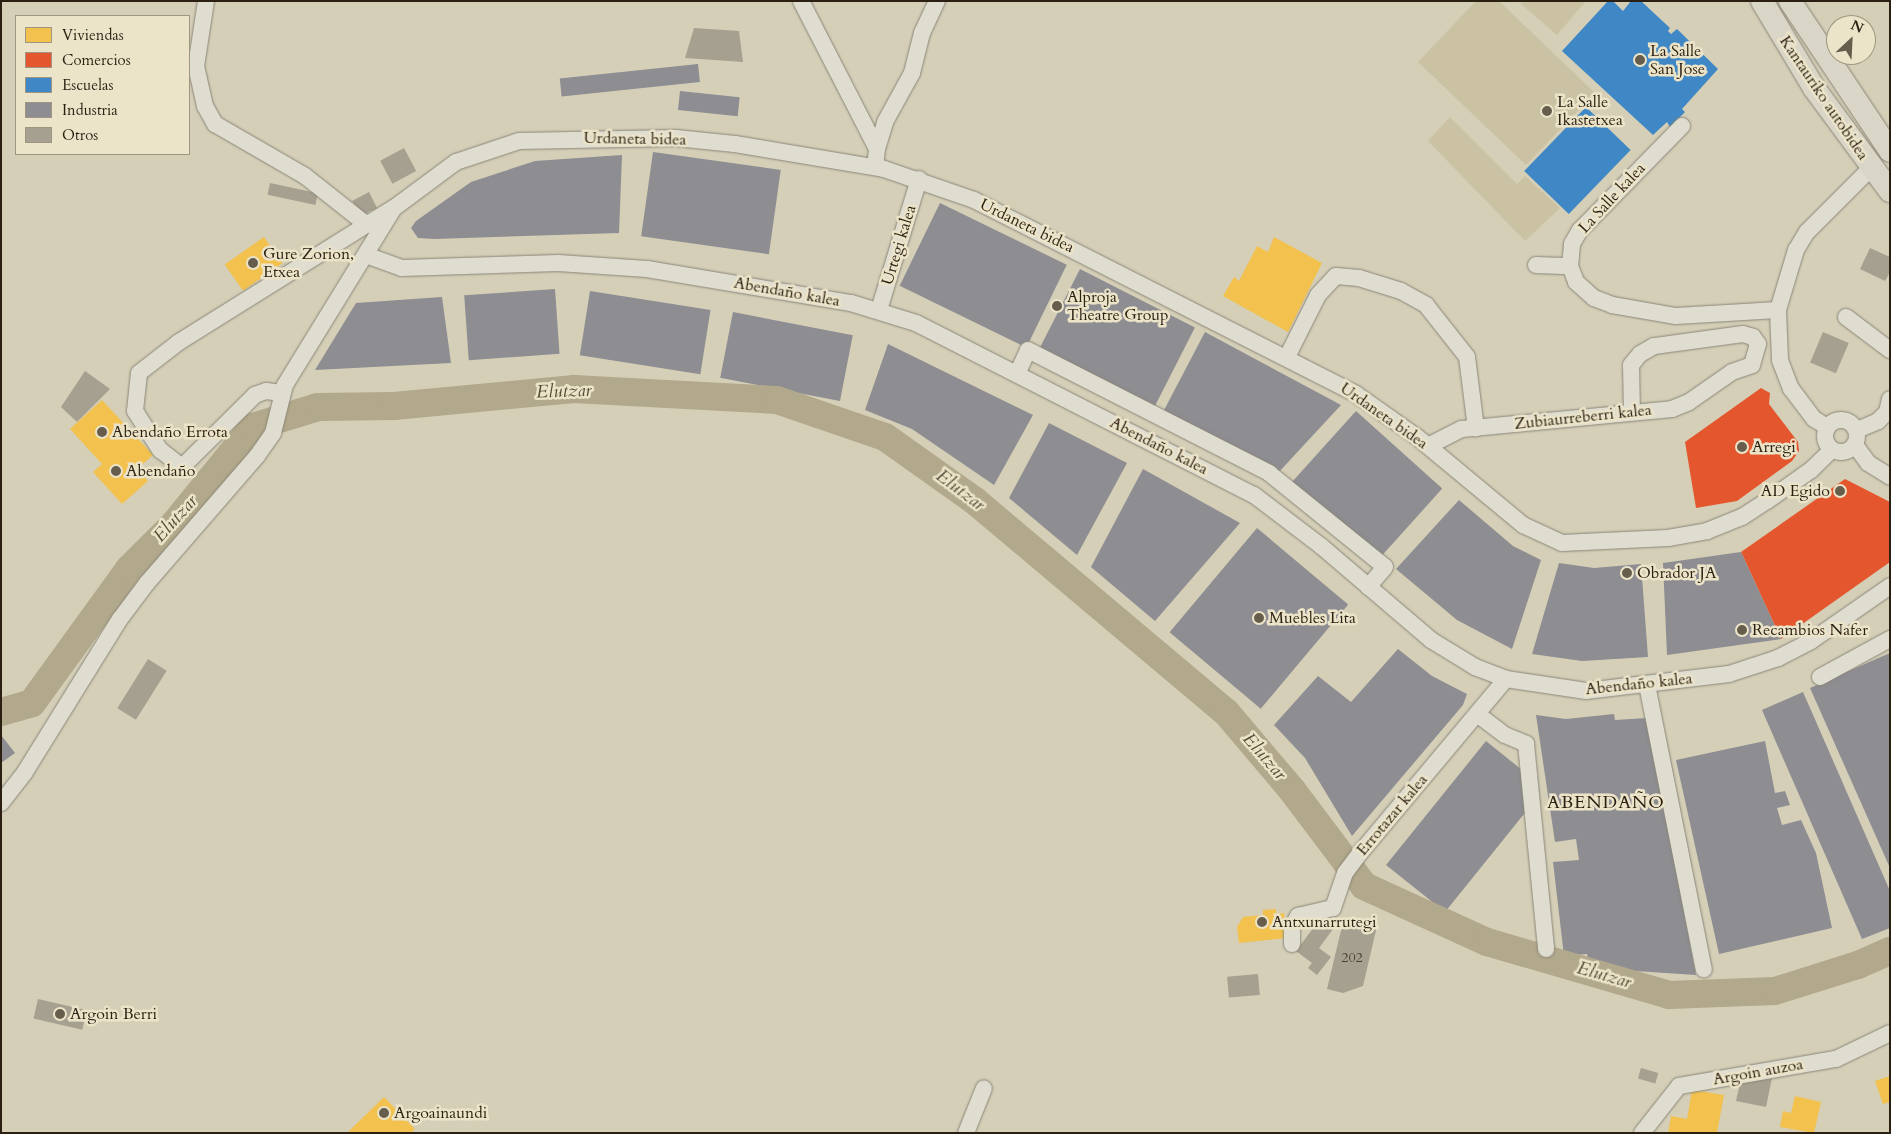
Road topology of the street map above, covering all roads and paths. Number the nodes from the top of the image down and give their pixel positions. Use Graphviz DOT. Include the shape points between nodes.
graph roads {
  1 [pos="206,1"];
  2 [pos="801,1"];
  3 [pos="937,1"];
  4 [pos="1762,1"];
  5 [pos="1790,1"];
  6 [pos="1682,126"];
  7 [pos="877,148"];
  8 [pos="1890,151"];
  9 [pos="875,167"];
  10 [pos="1865,174"];
  11 [pos="919,180"];
  12 [pos="1890,191"];
  13 [pos="394,208"];
  14 [pos="367,225"];
  15 [pos="366,255"];
  16 [pos="1536,265"];
  17 [pos="1570,266"];
  18 [pos="879,310"];
  19 [pos="1778,310"];
  20 [pos="1846,318"];
  21 [pos="1890,350"];
  22 [pos="1287,357"];
  23 [pos="1017,374"];
  24 [pos="281,398"];
  25 [pos="1890,399"];
  26 [pos="1632,412"];
  27 [pos="1827,427"];
  28 [pos="1476,428"];
  29 [pos="1856,438"];
  30 [pos="1428,446"];
  31 [pos="1832,450"];
  32 [pos="1890,477"];
  33 [pos="1890,586"];
  34 [pos="1368,587"];
  35 [pos="1890,639"];
  36 [pos="1820,676"];
  37 [pos="1506,679"];
  38 [pos="1647,685"];
  39 [pos="1477,714"];
  40 [pos="1,803"];
  41 [pos="1292,944"];
  42 [pos="1546,949"];
  43 [pos="1704,969"];
  44 [pos="1890,1033"];
  45 [pos="984,1088"];
  46 [pos="966,1133"];
  47 [pos="1642,1133"];
  1 -- 14 [label="street" via="196,66 205,106 215,124 305,176"];
  2 -- 7 [label="street"];
  3 -- 7 [label="street" via="922,33 912,73 885,122"];
  4 -- 12 [label="highway, Kantauriko autobidea" via="1814,88"];
  5 -- 8 [label="highway, Kantauriko autobidea"];
  6 -- 17 [label="street, La Salle kalea" via="1580,230 1572,244"];
  7 -- 9 [label="street"];
  9 -- 11 [label="street, Urdaneta bidea"];
  9 -- 13 [label="street, Urdaneta bidea" via="809,154 676,138 519,141 456,162"];
  10 -- 19 [label="street" via="1807,232 1787,275"];
  11 -- 18 [label="street, Urtegi kalea"];
  11 -- 22 [label="street, Urdaneta bidea" via="1008,216"];
  13 -- 14 [label="street"];
  13 -- 15 [label="street, Urdaneta bidea"];
  14 -- 24 [label="street" via="179,342 139,373 135,411 160,450 182,467 255,394 266,391"];
  15 -- 18 [label="street, Abendaño kalea" via="402,268 558,263 647,270 768,287"];
  15 -- 24 [label="street, Urdaneta bidea"];
  16 -- 17 [label="street"];
  17 -- 19 [label="street" via="1576,282 1594,298 1630,309 1676,316"];
  18 -- 23 [label="street, Abendaño kalea" via="916,323"];
  19 -- 27 [label="street" via="1780,360 1791,389 1814,419"];
  20 -- 21 [label="street"];
  22 -- 28 [label="street" via="1318,295 1336,276 1359,278 1401,291 1426,305 1467,357"];
  22 -- 30 [label="street, Urdaneta bidea" via="1356,394"];
  23 -- 34 [label="street, Abendaño kalea" via="1254,495"];
  23 -- 34 [label="street" via="1028,350 1269,472 1385,567"];
  24 -- 40 [label="street, Urdaneta bidea" via="273,433 120,619 25,772"];
  25 -- 29 [label="street" via="1887,412"];
  26 -- 26 [label="street, Zubiaurreberri kalea" via="1672,409 1689,402 1732,372 1752,364 1758,344 1752,337 1742,334 1654,346 1640,354 1631,365"];
  26 -- 28 [label="street, Zubiaurreberri kalea"];
  27 -- 29 [label="street" via="1841,419 1848,421"];
  27 -- 31 [label="street" via="1825,439"];
  28 -- 30 [label="street, Zubiaurreberri kalea" via="1462,429"];
  29 -- 31 [label="street" via="1843,452"];
  29 -- 32 [label="street" via="1868,463"];
  30 -- 31 [label="street, Urdaneta bidea" via="1523,526 1562,543 1589,544 1678,536 1726,524 1775,496 1812,470"];
  33 -- 38 [label="street, Abendaño kalea" via="1811,641 1778,658 1729,674"];
  34 -- 37 [label="street, Abendaño kalea" via="1431,640 1475,667"];
  35 -- 36 [label="street"];
  37 -- 38 [label="street, Abendaño kalea" via="1586,692"];
  37 -- 39 [label="street, Errotazar kalea"];
  38 -- 43 [label="street"];
  39 -- 41 [label="street, Errotazar kalea" via="1345,873 1332,908 1298,916 1292,927"];
  39 -- 42 [label="street" via="1506,735 1526,744"];
  44 -- 47 [label="street, Argoin auzoa" via="1836,1058 1679,1086"];
  45 -- 46 [label="street"];
}
